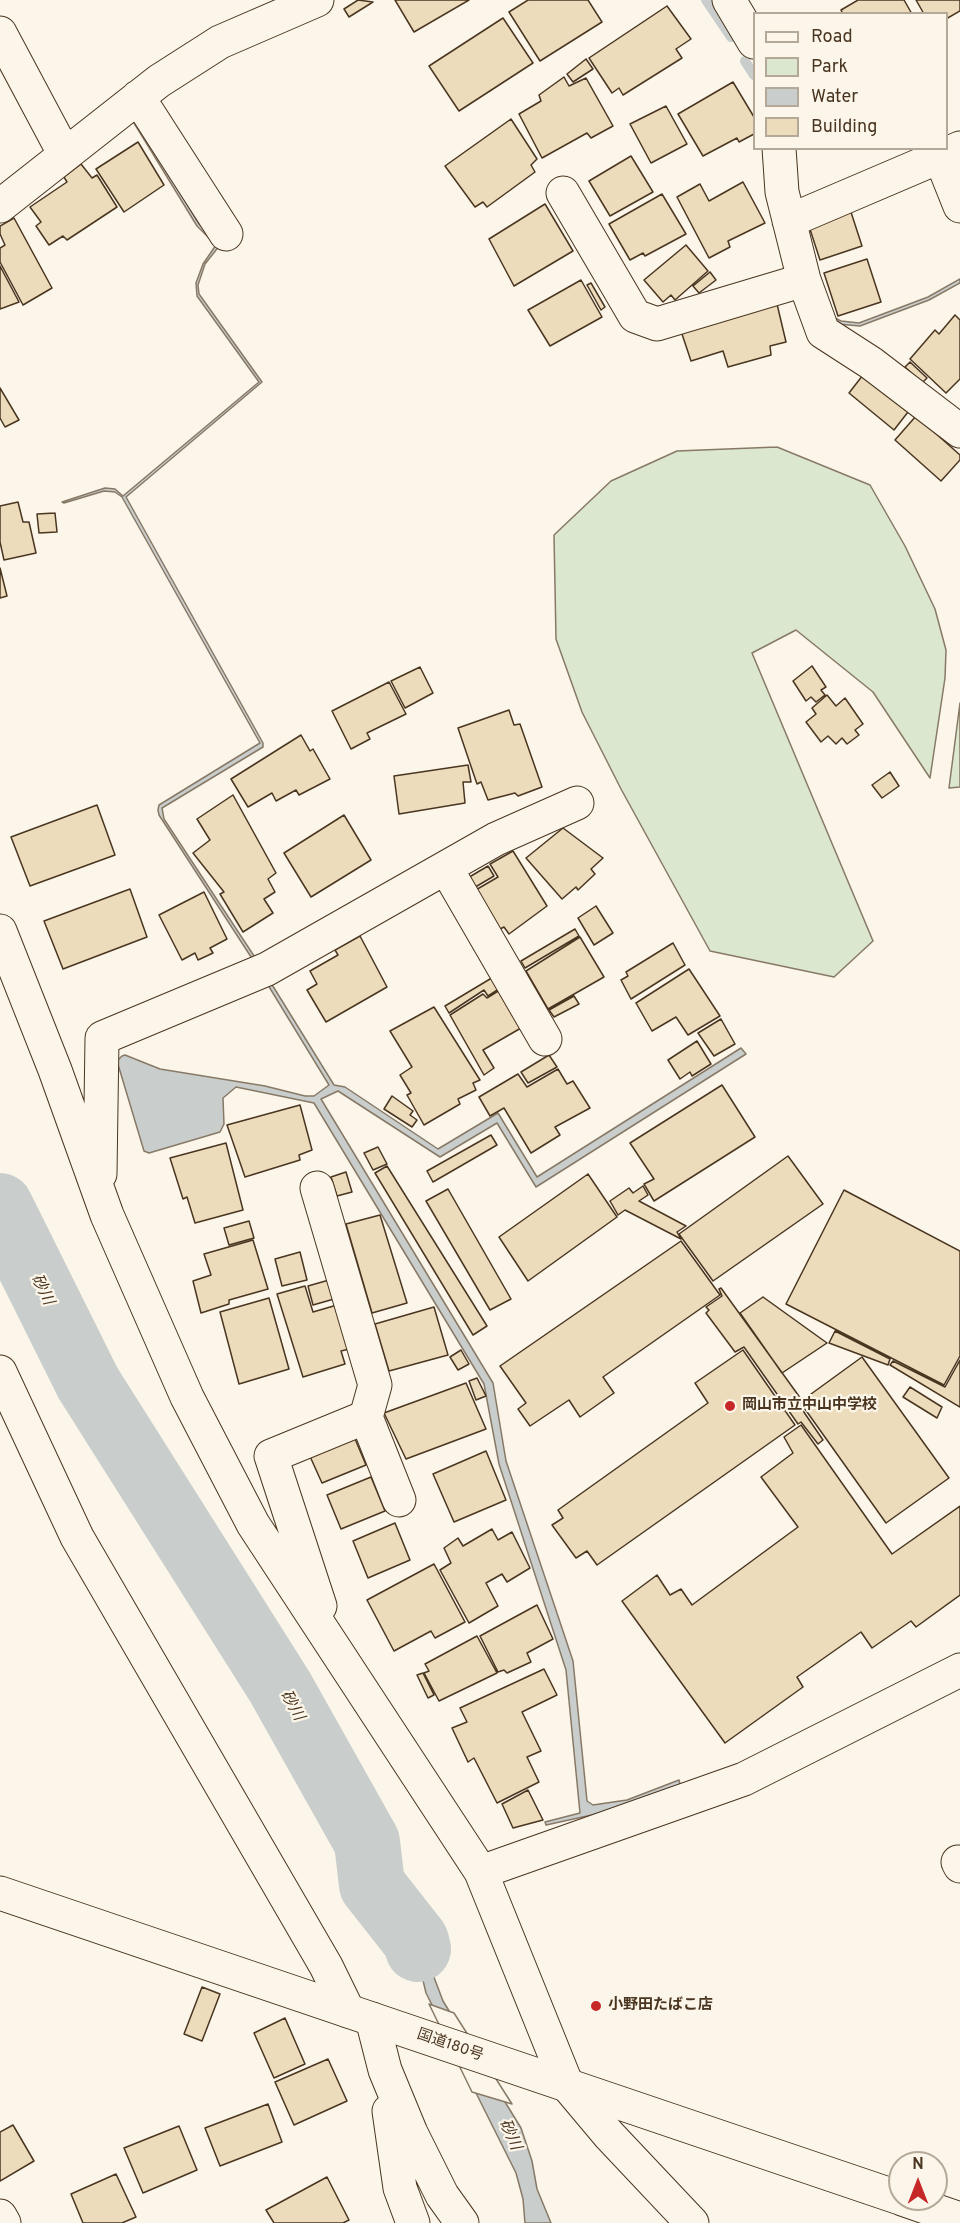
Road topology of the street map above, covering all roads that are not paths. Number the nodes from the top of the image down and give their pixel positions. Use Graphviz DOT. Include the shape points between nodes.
graph roads {
  1 [pos="317,0"];
  2 [pos="729,0"];
  3 [pos="0,33"];
  4 [pos="753,40"];
  5 [pos="138,97"];
  6 [pos="779,150"];
  7 [pos="950,152"];
  8 [pos="65,155"];
  9 [pos="563,193"];
  10 [pos="0,206"];
  11 [pos="960,206"];
  12 [pos="789,221"];
  13 [pos="226,234"];
  14 [pos="804,280"];
  15 [pos="960,431"];
  16 [pos="577,803"];
  17 [pos="446,868"];
  18 [pos="0,931"];
  19 [pos="545,1039"];
  20 [pos="317,1188"];
  21 [pos="100,1197"];
  22 [pos="0,1372"];
  23 [pos="366,1417"];
  24 [pos="399,1500"];
  25 [pos="326,1636"];
  26 [pos="960,1670"];
  27 [pos="481,1872"];
  28 [pos="0,1893"];
  29 [pos="372,2019"];
  30 [pos="385,2070"];
  31 [pos="567,2085"];
  32 [pos="888,2195"];
  33 [pos="936,2211"];
  34 [pos="0,2216"];
  35 [pos="960,2219"];
  36 [pos="4,2223"];
  37 [pos="412,2223"];
  38 [pos="462,2223"];
  39 [pos="692,2223"];
  1 -- 5 [label="main road" via="220,42"];
  2 -- 4 [label="main road"];
  3 -- 8 [label="main road"];
  5 -- 8 [label="main road"];
  5 -- 13 [label="main road"];
  6 -- 12 [label="main road"];
  7 -- 11 [label="main road"];
  7 -- 12 [label="main road"];
  8 -- 10 [label="main road"];
  9 -- 14 [label="main road" via="634,316 657,324"];
  12 -- 14 [label="main road"];
  14 -- 15 [label="main road" via="824,332"];
  16 -- 17 [label="main road" via="496,839"];
  17 -- 19 [label="main road"];
  17 -- 21 [label="main road" via="267,969 102,1038"];
  18 -- 21 [label="main road"];
  20 -- 23 [label="main road" via="375,1385"];
  21 -- 25 [label="main road" via="187,1397 253,1524"];
  22 -- 29 [label="main road" via="77,1537 326,1966"];
  23 -- 24 [label="main road"];
  23 -- 25 [label="main road" via="271,1456 315,1585"];
  25 -- 27 [label="main road"];
  26 -- 27 [label="main road" via="744,1779"];
  27 -- 31 [label="main road"];
  28 -- 29 [label="main road, 国道180号"];
  29 -- 30 [label="main road"];
  29 -- 31 [label="main road, 国道180号"];
  30 -- 37 [label="main road" via="400,2188"];
  30 -- 38 [label="main road" via="426,2166"];
  31 -- 32 [label="main road, 国道180号"];
  31 -- 39 [label="main road"];
  33 -- 35 [label="main road, 国道180号"];
  34 -- 36 [label="main road"];
}
